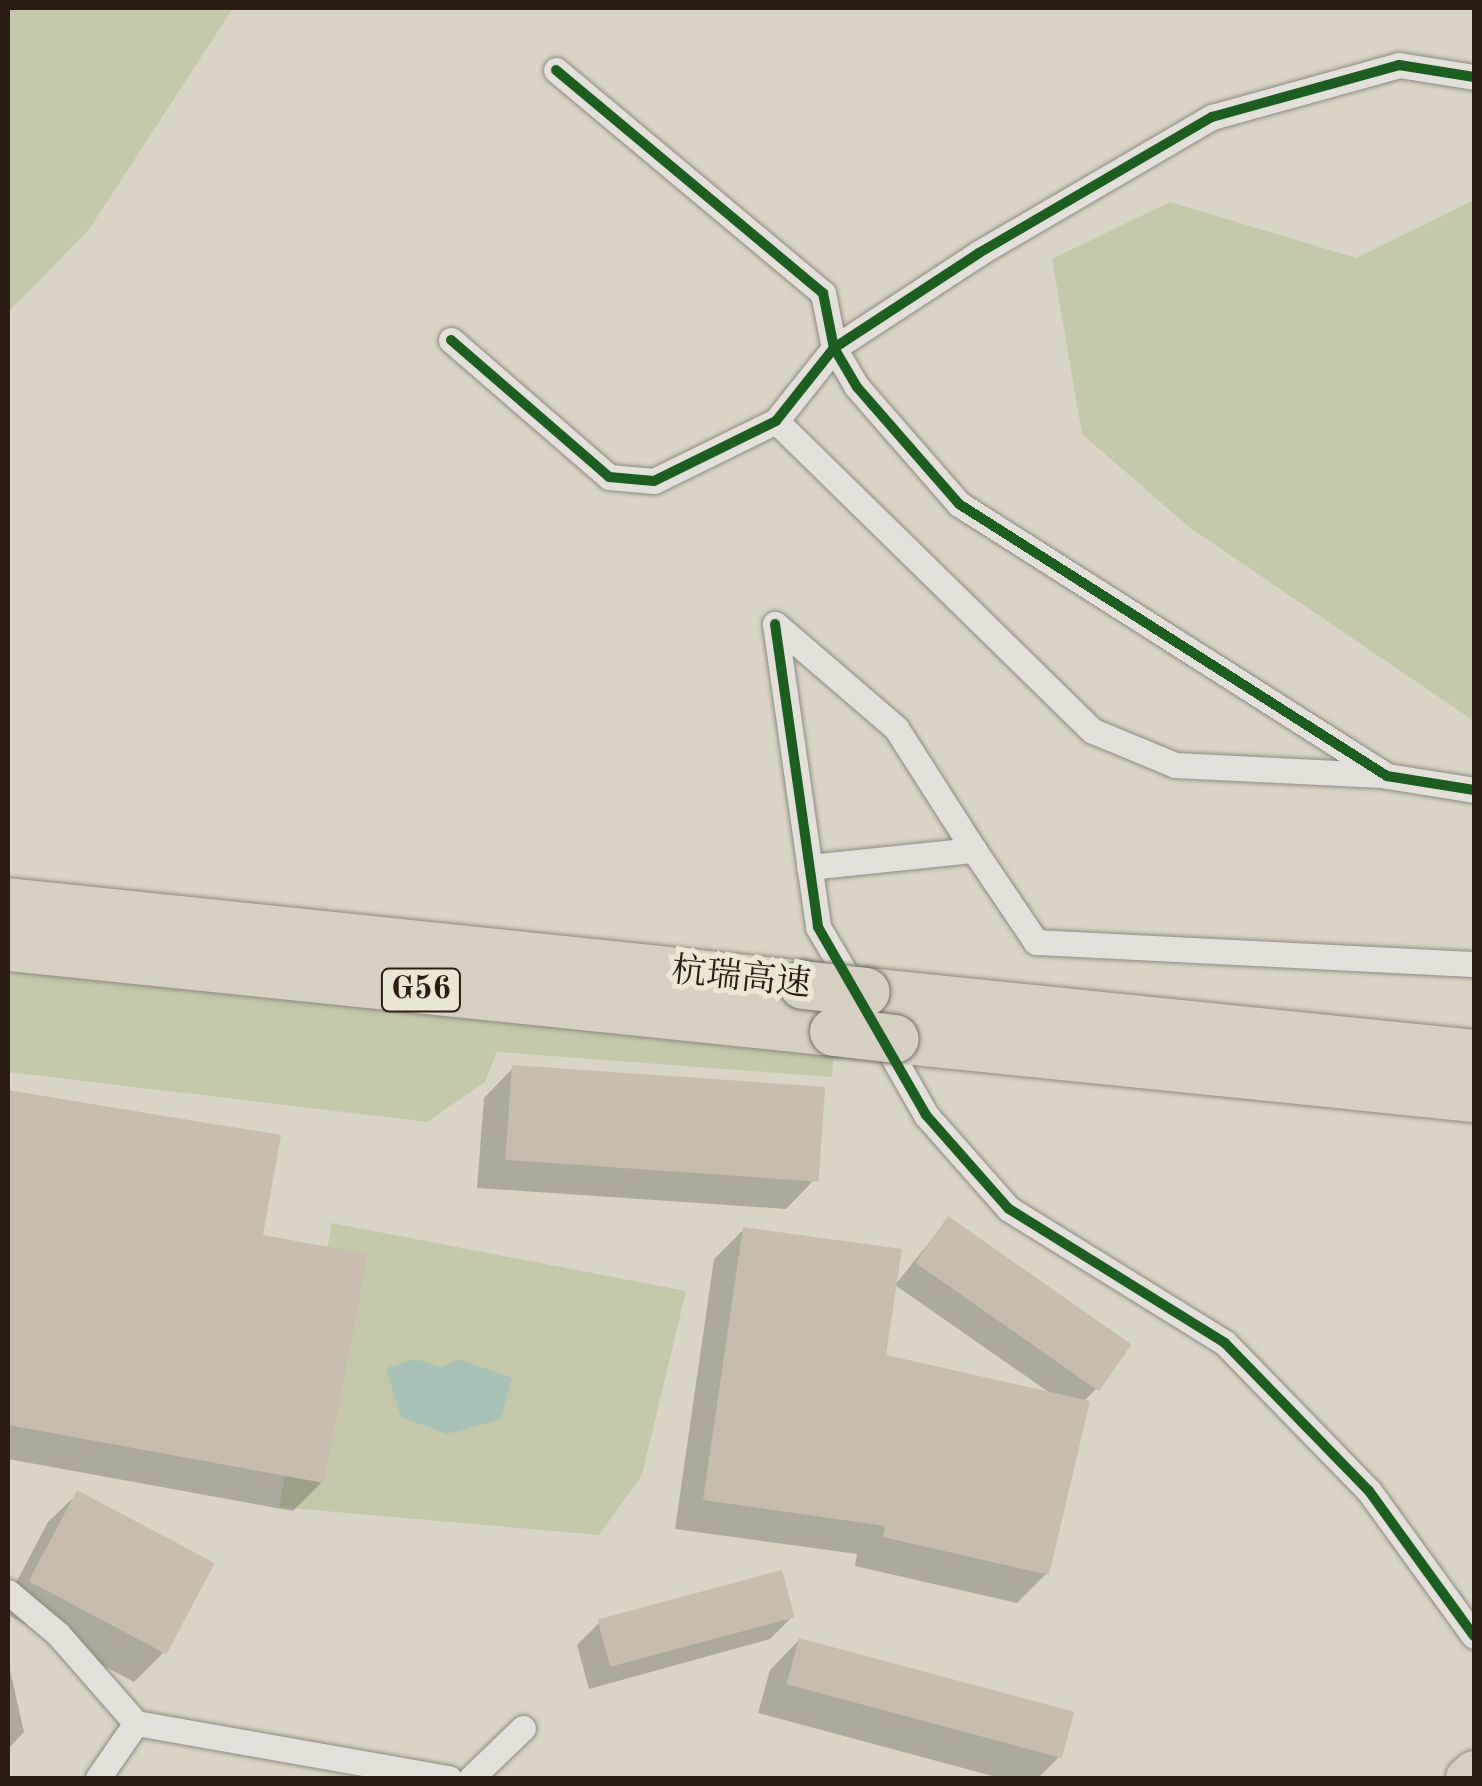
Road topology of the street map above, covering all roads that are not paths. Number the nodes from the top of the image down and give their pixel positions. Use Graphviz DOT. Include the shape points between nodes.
graph roads {
  1 [pos="556,70"];
  2 [pos="1474,77"];
  3 [pos="451,340"];
  4 [pos="834,348"];
  5 [pos="776,421"];
  6 [pos="1388,776"];
  7 [pos="1474,790"];
  8 [pos="974,850"];
  9 [pos="809,867"];
  10 [pos="8,902"];
  11 [pos="8,946"];
  12 [pos="1474,964"];
  13 [pos="1474,1054"];
  14 [pos="1474,1098"];
  15 [pos="8,1592"];
  16 [pos="1474,1636"];
  17 [pos="136,1723"];
  18 [pos="523,1728"];
  19 [pos="1474,1772"];
  20 [pos="98,1778"];
  21 [pos="449,1778"];
  22 [pos="471,1778"];
  23 [pos="1467,1778"];
  1 -- 4 [label="street" via="823,292"];
  2 -- 4 [label="street" via="1398,65 1212,117"];
  3 -- 5 [label="street" via="609,477 654,481"];
  4 -- 5 [label="street"];
  4 -- 6 [label="street" via="857,387 959,504"];
  5 -- 6 [label="street" via="1093,731 1175,765"];
  6 -- 7 [label="street"];
  8 -- 9 [label="street"];
  8 -- 9 [label="street" via="896,728 775,624"];
  8 -- 12 [label="street" via="1036,942"];
  9 -- 16 [label="street" via="818,927 926,1115 1009,1209 1225,1342 1369,1490"];
  10 -- 13 [label="highway, 杭瑞高速 / G56, bridge"];
  11 -- 14 [label="highway, 杭瑞高速 / G56, bridge"];
  15 -- 17 [label="street" via="58,1634"];
  17 -- 20 [label="street"];
  17 -- 21 [label="street"];
  18 -- 22 [label="street"];
  19 -- 23 [label="highway"];
}
